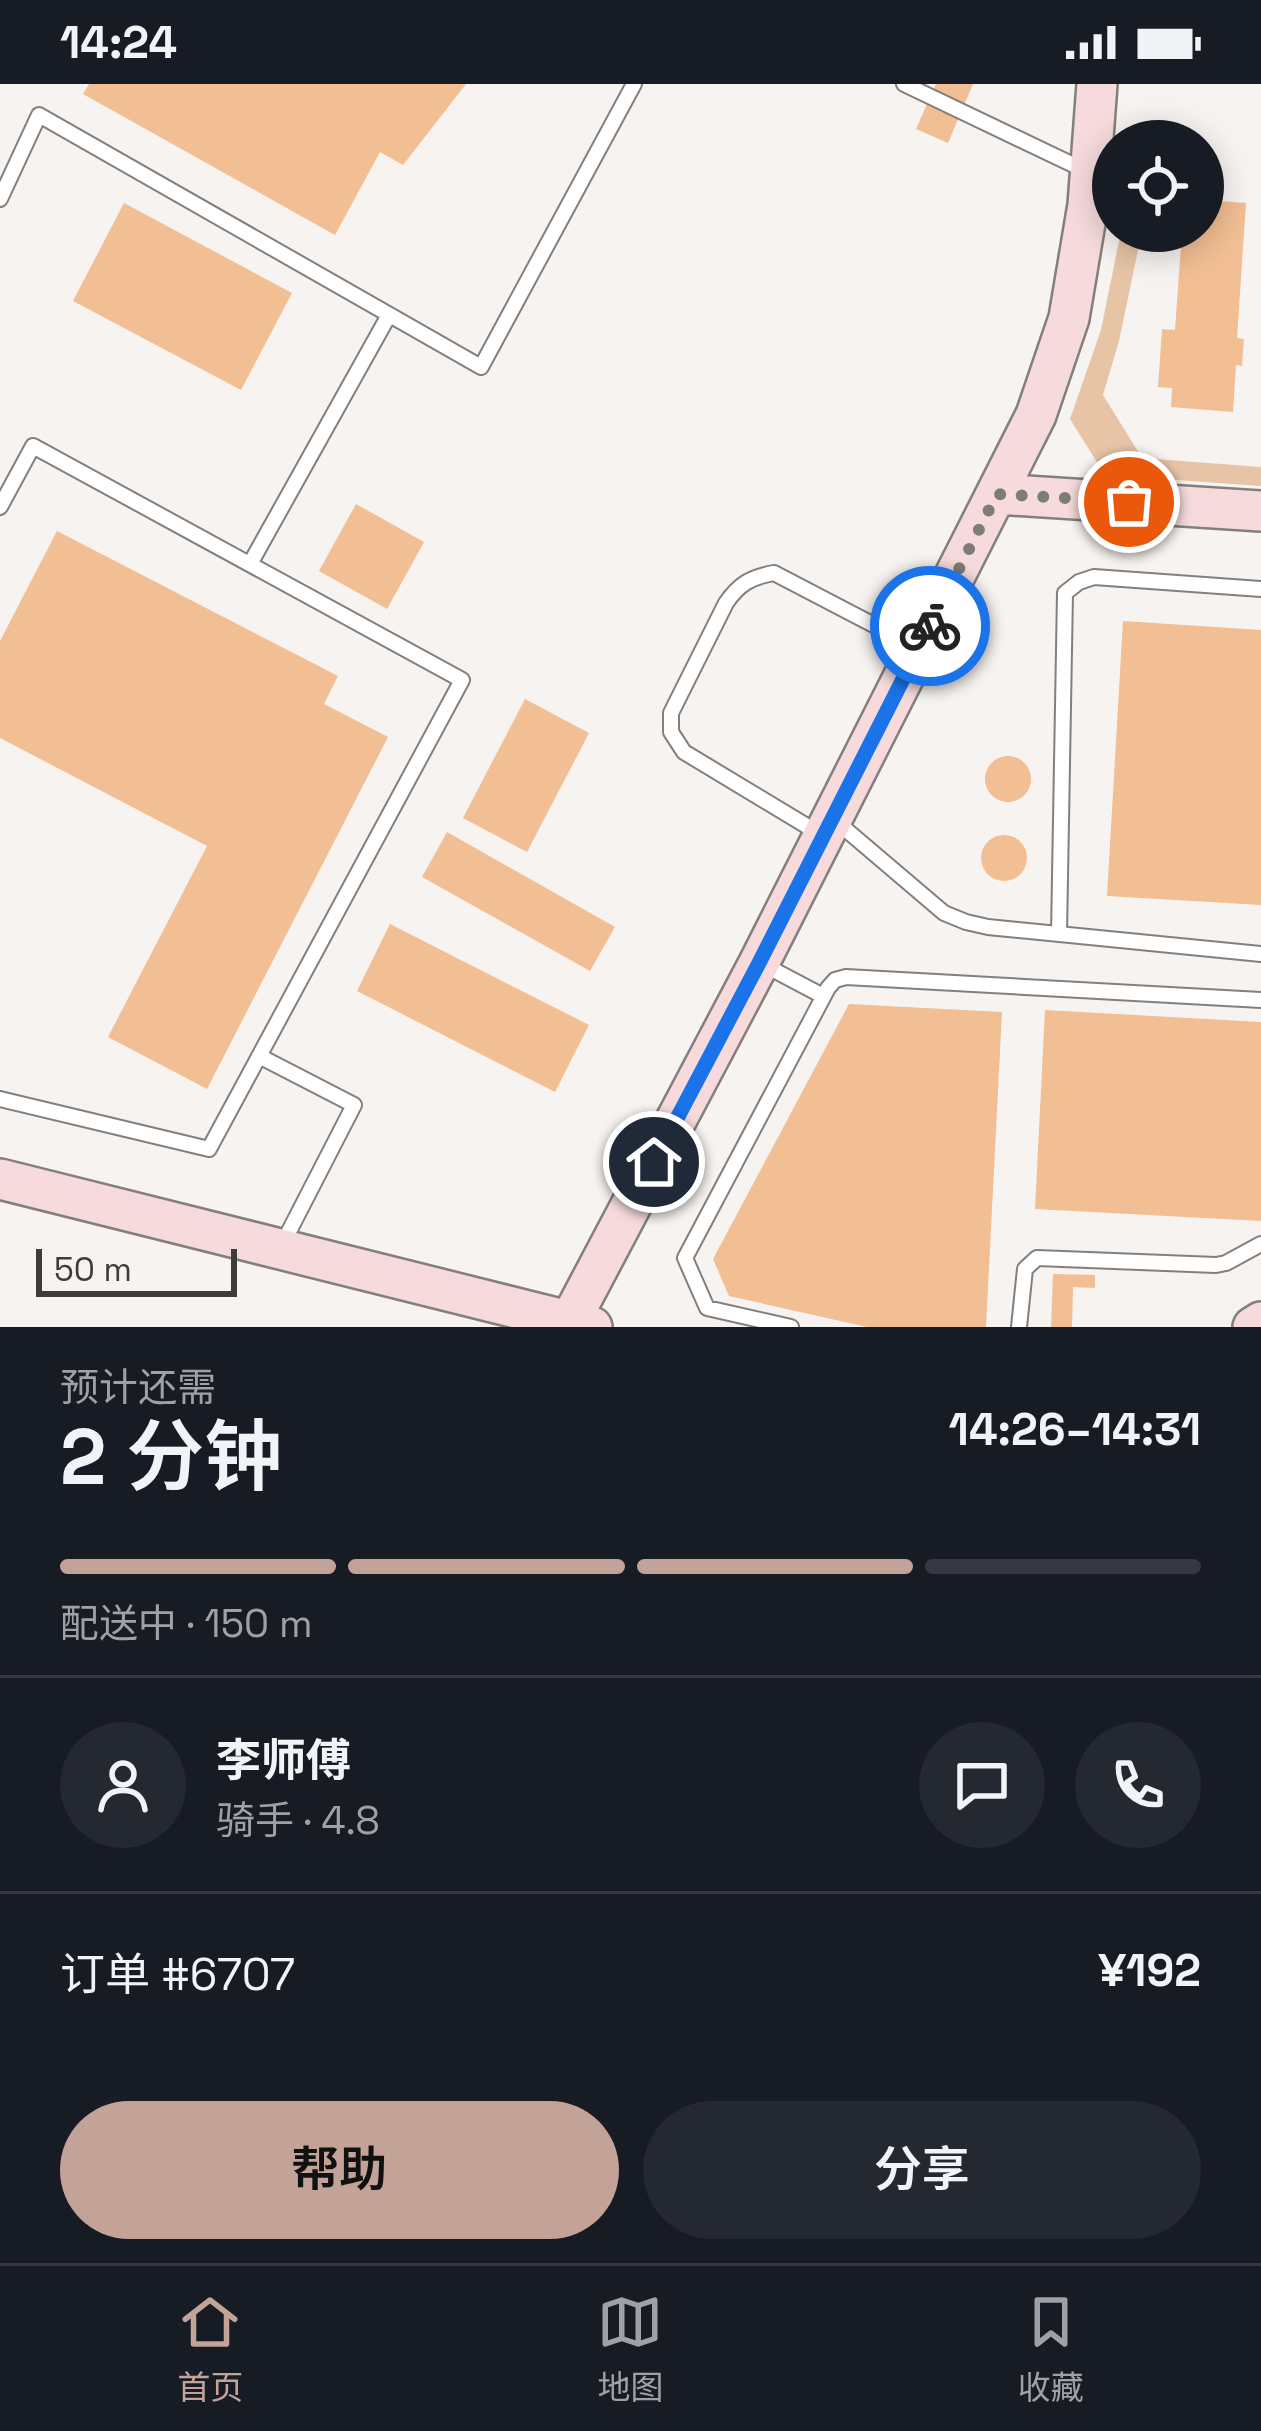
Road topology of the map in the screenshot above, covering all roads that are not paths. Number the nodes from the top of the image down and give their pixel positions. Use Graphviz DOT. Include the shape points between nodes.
graph roads {
  1 [pos="634,84"];
  2 [pos="904,84"];
  3 [pos="1096,84"];
  4 [pos="1091,173"];
  5 [pos="0,199"];
  6 [pos="389,314"];
  7 [pos="997,494"];
  8 [pos="2,501"];
  9 [pos="1261,512"];
  10 [pos="250,564"];
  11 [pos="1261,589"];
  12 [pos="919,648"];
  13 [pos="828,827"];
  14 [pos="1059,934"];
  15 [pos="1261,954"];
  16 [pos="759,963"];
  17 [pos="824,996"];
  18 [pos="1261,1000"];
  19 [pos="259,1056"];
  20 [pos="0,1099"];
  21 [pos="0,1179"];
  22 [pos="1261,1244"];
  23 [pos="280,1249"];
  24 [pos="1261,1322"];
  25 [pos="581,1324"];
  26 [pos="791,1327"];
  27 [pos="1019,1327"];
  28 [pos="1253,1327"];
  1 -- 6 [label="lane" via="481,367"];
  2 -- 4 [label="lane"];
  3 -- 4 [label="main road"];
  4 -- 7 [label="main road" via="1069,318 1036,415"];
  5 -- 6 [label="lane" via="39,116"];
  6 -- 10 [label="lane"];
  7 -- 9 [label="main road"];
  7 -- 12 [label="main road"];
  8 -- 10 [label="lane" via="33,446"];
  10 -- 19 [label="lane" via="462,680"];
  11 -- 14 [label="lane" via="1094,577 1065,592"];
  12 -- 13 [label="main road"];
  12 -- 13 [label="lane" via="774,573 754,577 726,603 670,713 684,752"];
  13 -- 14 [label="lane" via="944,913"];
  13 -- 16 [label="main road"];
  14 -- 15 [label="lane"];
  16 -- 17 [label="lane"];
  16 -- 25 [label="main road"];
  17 -- 18 [label="lane" via="845,977"];
  17 -- 26 [label="lane" via="685,1258 707,1308"];
  19 -- 20 [label="lane" via="208,1149"];
  19 -- 23 [label="lane" via="354,1105"];
  21 -- 23 [label="main road"];
  22 -- 27 [label="lane" via="1216,1265 1037,1258 1024,1269"];
  23 -- 25 [label="main road"];
  24 -- 28 [label="main road"];
}
